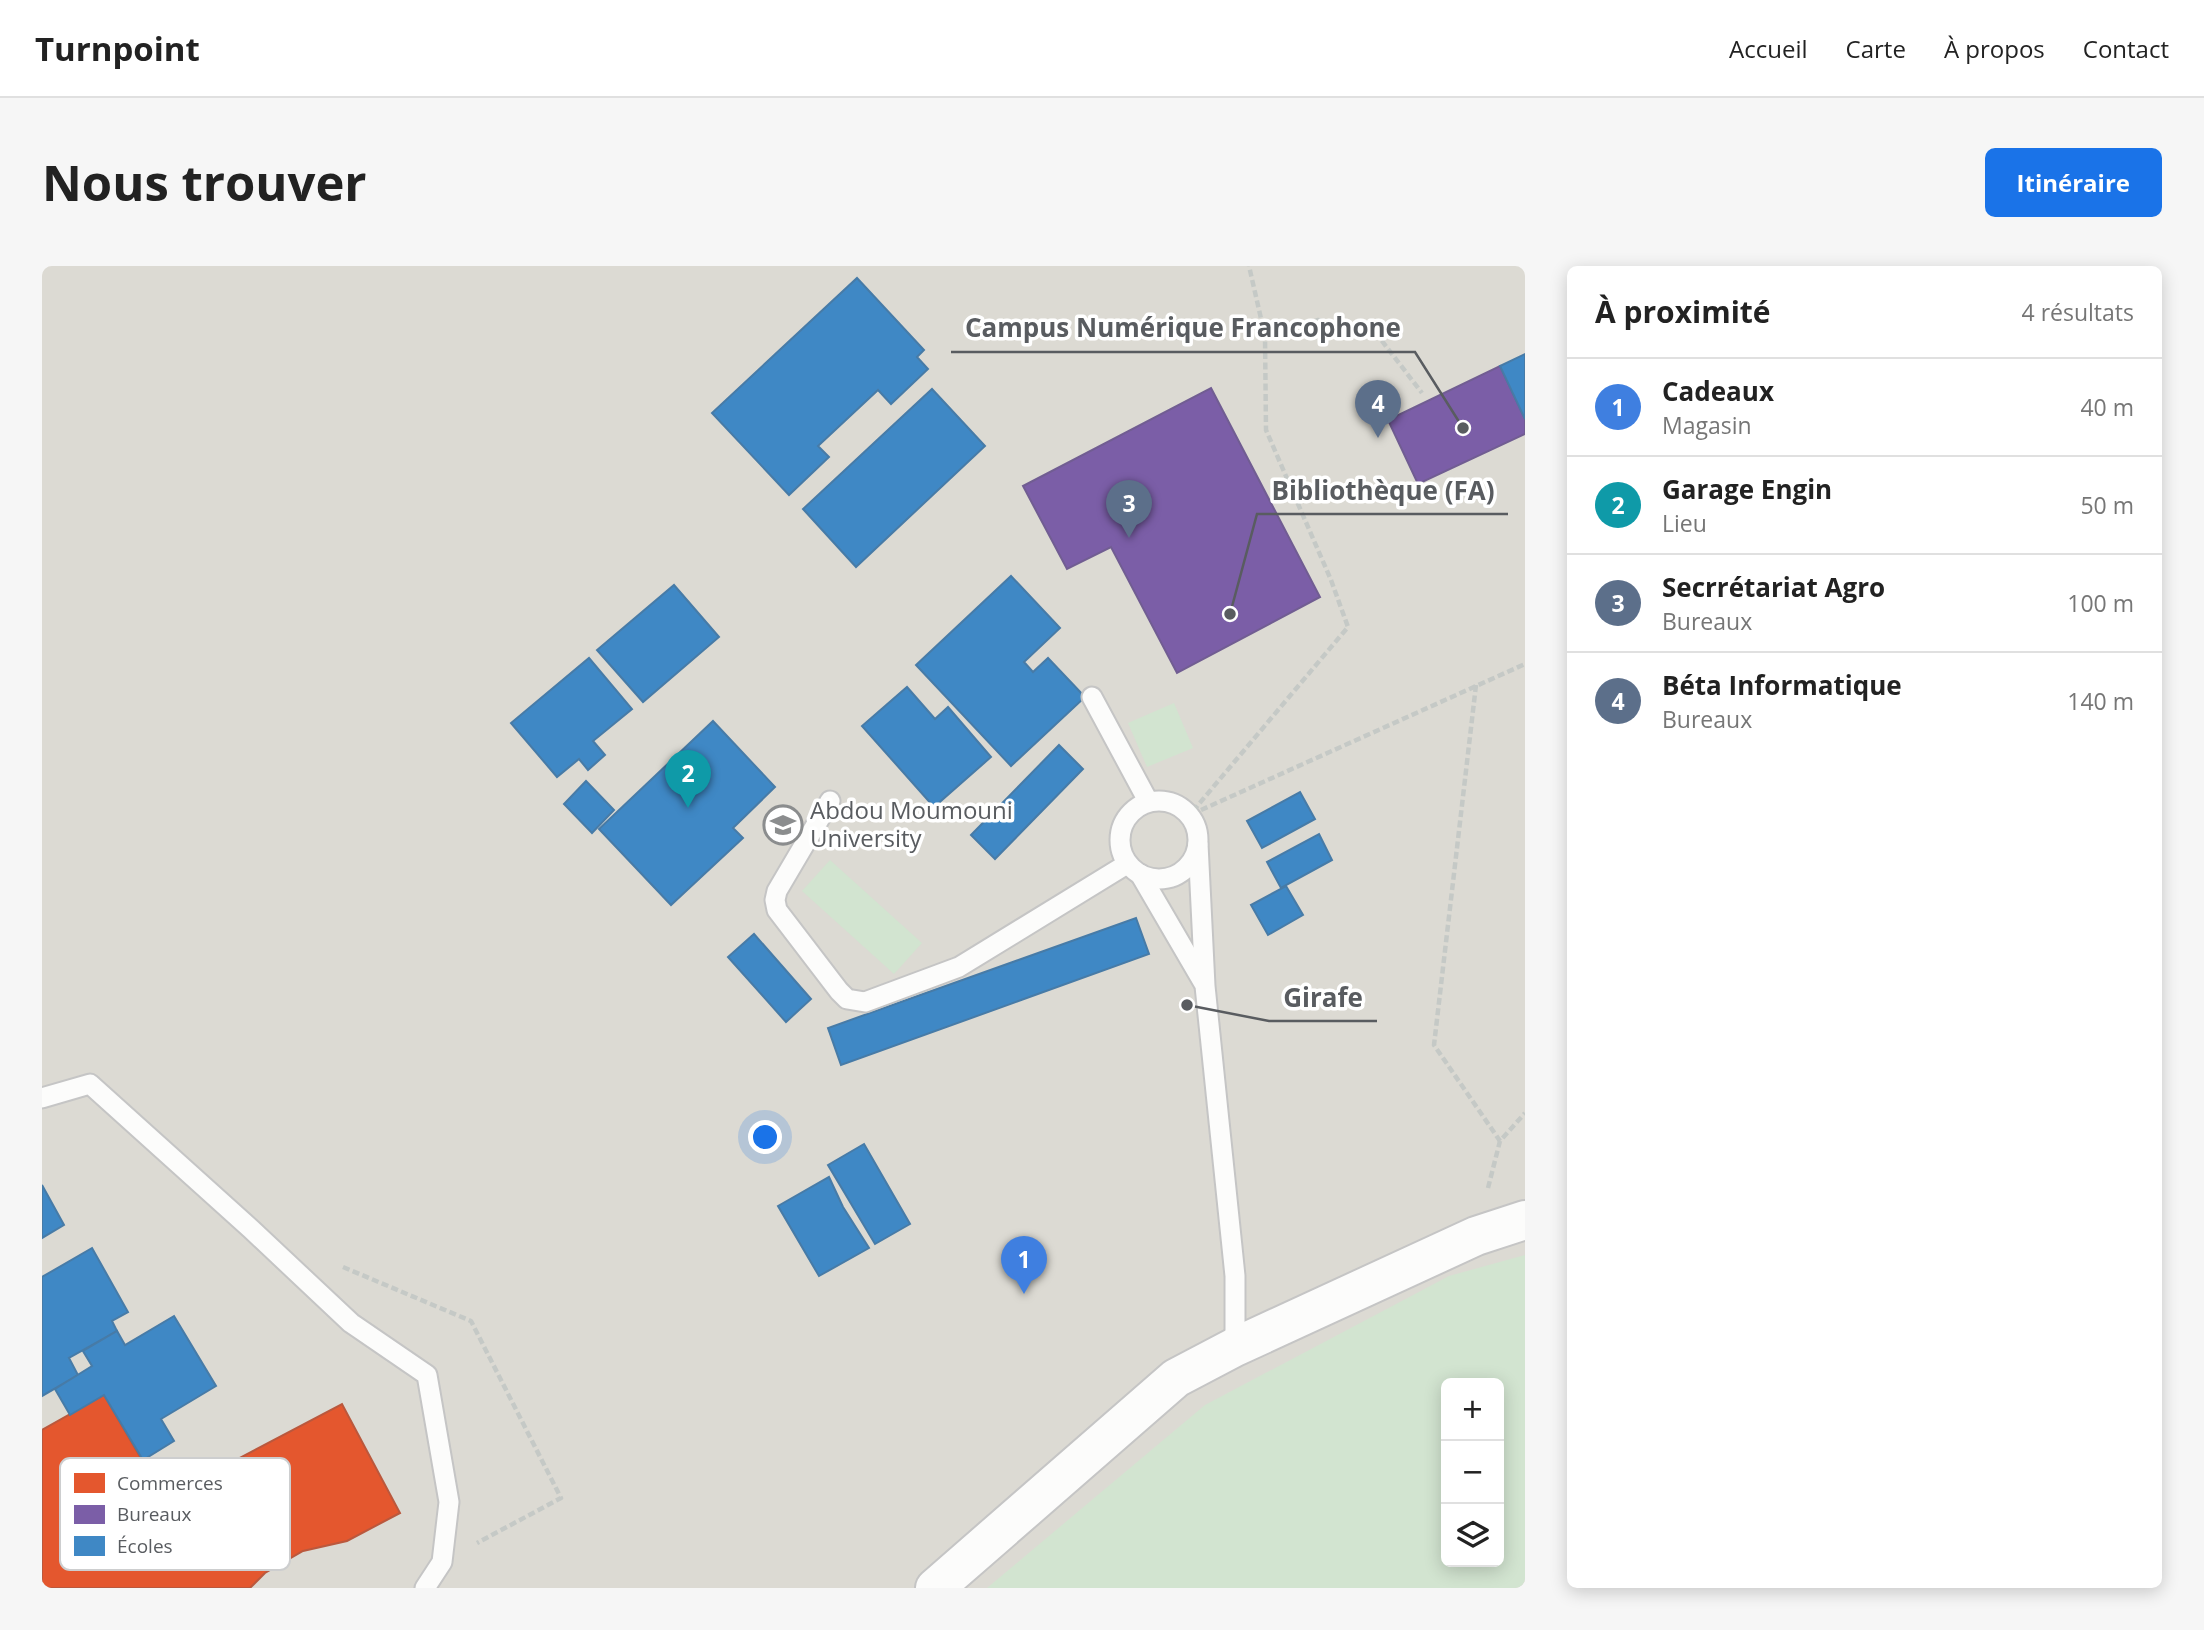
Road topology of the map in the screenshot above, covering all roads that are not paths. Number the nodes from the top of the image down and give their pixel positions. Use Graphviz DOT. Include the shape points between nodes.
graph roads {
  1 [pos="1092,697"];
  2 [pos="830,801"];
  3 [pos="1149,801"];
  4 [pos="1198,844"];
  5 [pos="1134,869"];
  6 [pos="1205,986"];
  7 [pos="42,1098"];
  8 [pos="1525,1220"];
  9 [pos="1235,1347"];
  10 [pos="425,1588"];
  11 [pos="935,1588"];
  1 -- 3 [label="lane"];
  2 -- 5 [label="lane" via="775,900 777,910 839,991 855,1001 873,1000 958,967"];
  3 -- 4 [label="lane" via="1164,800 1190,815"];
  3 -- 5 [label="lane" via="1134,809 1120,835 1121,851"];
  4 -- 5 [label="lane" via="1194,859 1170,878 1154,879"];
  4 -- 6 [label="lane"];
  5 -- 6 [label="lane"];
  6 -- 9 [label="lane" via="1235,1276"];
  7 -- 10 [label="lane" via="90,1084 351,1323 427,1375 449,1502 443,1562"];
  8 -- 9 [label="street" via="1476,1236"];
  9 -- 11 [label="street" via="1158,1392"];
}
